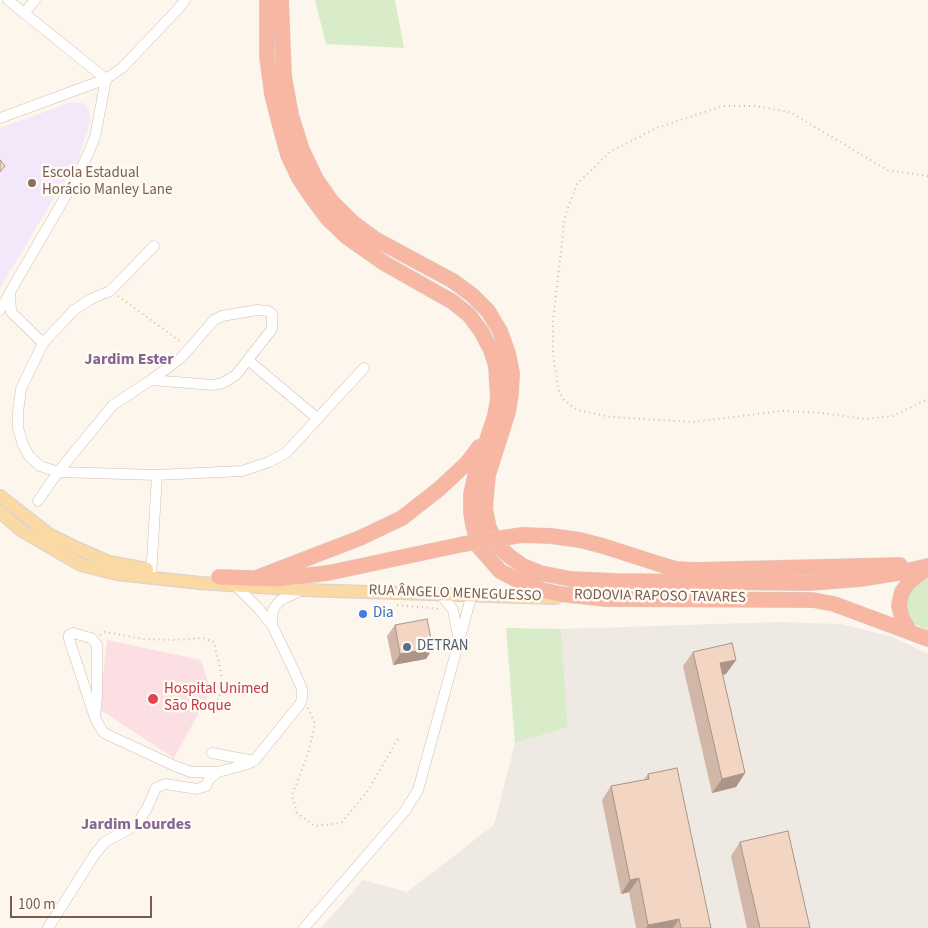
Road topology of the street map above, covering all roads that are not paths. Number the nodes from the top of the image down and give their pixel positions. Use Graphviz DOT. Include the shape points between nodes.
graph roads {
  1 [pos="8,0"];
  2 [pos="35,0"];
  3 [pos="185,0"];
  4 [pos="267,0"];
  5 [pos="281,0"];
  6 [pos="25,12"];
  7 [pos="106,79"];
  8 [pos="0,118"];
  9 [pos="154,246"];
  10 [pos="10,292"];
  11 [pos="0,310"];
  12 [pos="43,343"];
  13 [pos="248,360"];
  14 [pos="364,368"];
  15 [pos="151,380"];
  16 [pos="318,419"];
  17 [pos="489,431"];
  18 [pos="58,472"];
  19 [pos="157,475"];
  20 [pos="0,496"];
  21 [pos="38,501"];
  22 [pos="0,512"];
  23 [pos="926,567"];
  24 [pos="151,574"];
  25 [pos="219,577"];
  26 [pos="256,578"];
  27 [pos="235,585"];
  28 [pos="304,590"];
  29 [pos="440,593"];
  30 [pos="472,594"];
  31 [pos="606,599"];
  32 [pos="272,625"];
  33 [pos="910,632"];
  34 [pos="928,639"];
  35 [pos="458,640"];
  36 [pos="95,718"];
  37 [pos="212,753"];
  38 [pos="254,761"];
  39 [pos="218,772"];
  40 [pos="48,928"];
  41 [pos="304,928"];
  1 -- 6 [label="street"];
  2 -- 6 [label="street"];
  3 -- 7 [label="street" via="122,68"];
  4 -- 17 [label="highway, RODOVIA RAPOSO TAVARES" via="272,94 288,154 300,178 328,219 347,237 384,263 453,302 481,330 491,350 498,383 495,416"];
  5 -- 23 [label="highway, RODOVIA RAPOSO TAVARES" via="284,76 291,114 302,150 316,179 332,202 375,239 472,294 500,331 512,373 511,394 488,475 485,509 497,544 509,556 540,573 615,581 810,583 860,579"];
  6 -- 7 [label="street"];
  7 -- 8 [label="street"];
  7 -- 10 [label="street" via="95,137 82,168"];
  9 -- 12 [label="street" via="110,291 74,310"];
  10 -- 11 [label="street"];
  10 -- 12 [label="street" via="11,312"];
  12 -- 18 [label="street" via="21,389 18,428 30,456 40,466"];
  13 -- 15 [label="street" via="236,375 224,383"];
  13 -- 15 [label="street" via="272,329 272,314 268,311 257,310 214,320 190,349"];
  13 -- 16 [label="street"];
  14 -- 16 [label="street"];
  15 -- 18 [label="street" via="113,405"];
  16 -- 19 [label="street" via="286,453 269,462 242,471"];
  17 -- 26 [label="highway" via="467,463 402,518 360,538"];
  17 -- 31 [label="highway, RODOVIA RAPOSO TAVARES" via="471,494 473,525 480,547 500,571 528,585 560,594"];
  18 -- 19 [label="street"];
  18 -- 21 [label="street"];
  19 -- 24 [label="street"];
  20 -- 24 [label="main road" via="49,534 109,562"];
  22 -- 24 [label="main road" via="22,531 81,565 117,574"];
  23 -- 26 [label="highway, bridge" via="676,569 580,540 522,535 328,573"];
  23 -- 33 [label="highway" via="909,582 900,600 902,618"];
  24 -- 25 [label="main road"];
  24 -- 27 [label="main road, RUA ÂNGELO MENEGUESSO" via="200,583"];
  25 -- 26 [label="highway"];
  27 -- 28 [label="main road, RUA ÂNGELO MENEGUESSO"];
  27 -- 32 [label="street"];
  28 -- 29 [label="main road, RUA ÂNGELO MENEGUESSO"];
  28 -- 32 [label="street" via="277,604 273,610"];
  29 -- 30 [label="main road, RUA ÂNGELO MENEGUESSO"];
  29 -- 35 [label="street" via="453,610"];
  30 -- 31 [label="main road, RUA ÂNGELO MENEGUESSO"];
  30 -- 35 [label="street"];
  31 -- 33 [label="highway, RODOVIA RAPOSO TAVARES" via="813,600 834,604"];
  32 -- 38 [label="street" via="302,695 300,704"];
  33 -- 34 [label="highway, RODOVIA RAPOSO TAVARES"];
  35 -- 41 [label="street" via="418,790 405,811"];
  36 -- 36 [label="street" via="97,645 92,639 73,633 68,635"];
  36 -- 39 [label="street" via="108,735 175,766 191,772"];
  37 -- 38 [label="street"];
  38 -- 39 [label="street"];
  39 -- 40 [label="street" via="206,786 197,789 165,784 156,788 136,825 105,842 95,854"];
}
